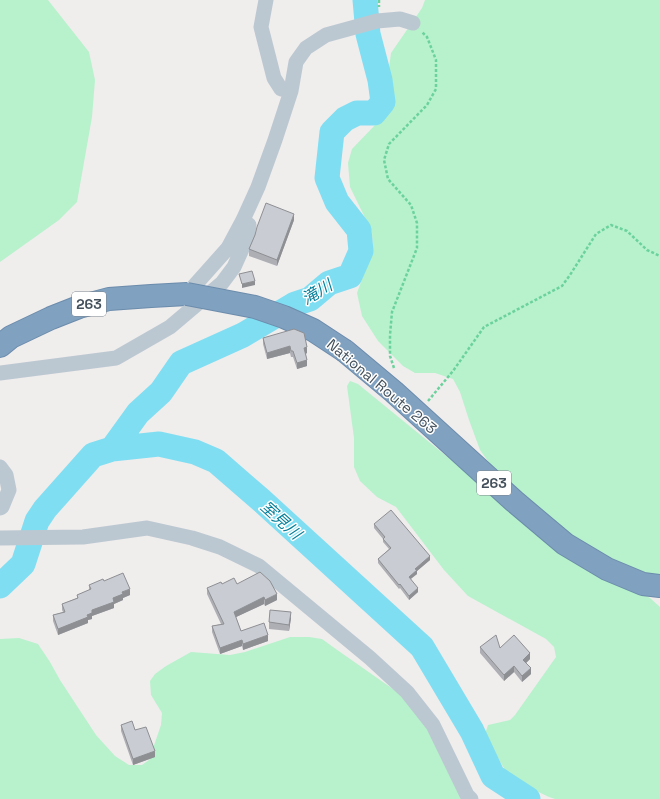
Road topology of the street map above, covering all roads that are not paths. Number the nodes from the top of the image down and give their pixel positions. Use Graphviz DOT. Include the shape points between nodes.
graph roads {
  1 [pos="266,0"];
  2 [pos="413,23"];
  3 [pos="291,91"];
  4 [pos="243,220"];
  5 [pos="187,294"];
  6 [pos="0,346"];
  7 [pos="0,372"];
  8 [pos="0,467"];
  9 [pos="0,508"];
  10 [pos="0,538"];
  11 [pos="651,585"];
  12 [pos="660,598"];
  13 [pos="471,799"];
  1 -- 3 [label="street" via="261,27 274,78 281,89"];
  2 -- 3 [label="street" via="400,19 377,21 326,35 306,48 296,62"];
  3 -- 4 [label="street" via="258,187"];
  4 -- 5 [label="street" via="228,248"];
  4 -- 7 [label="street" via="249,225 247,238 234,268 222,283 170,327 116,358"];
  5 -- 6 [label="highway, National Route 263 / 263" via="109,299 79,307 18,334"];
  5 -- 11 [label="highway, National Route 263 / 263, bridge" via="255,307 313,330 345,351 394,392 565,544 607,569"];
  8 -- 9 [label="street" via="6,475 9,490"];
  10 -- 13 [label="street" via="83,537 148,528 220,547 259,566 407,692 433,725"];
  11 -- 12 [label="street"];
}
